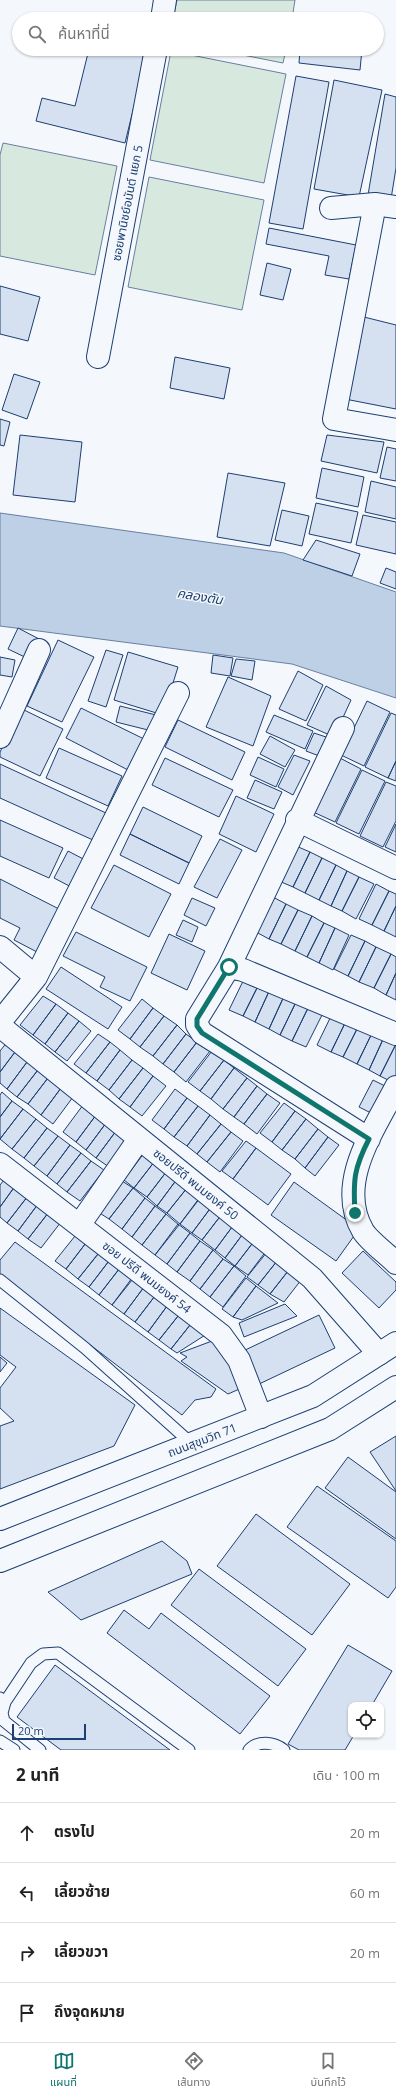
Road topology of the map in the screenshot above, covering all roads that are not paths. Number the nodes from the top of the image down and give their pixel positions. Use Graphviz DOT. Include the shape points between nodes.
graph roads {
  1 [pos="165,0"];
  2 [pos="163,12"];
  3 [pos="155,56"];
  4 [pos="386,206"];
  5 [pos="331,208"];
  6 [pos="98,357"];
  7 [pos="396,430"];
  8 [pos="39,650"];
  9 [pos="178,693"];
  10 [pos="343,728"];
  11 [pos="0,737"];
  12 [pos="298,820"];
  13 [pos="396,868"];
  14 [pos="0,947"];
  15 [pos="229,967"];
  16 [pos="36,978"];
  17 [pos="0,1022"];
  18 [pos="0,1026"];
  19 [pos="396,1034"];
  20 [pos="396,1087"];
  21 [pos="139,1138"];
  22 [pos="369,1139"];
  23 [pos="0,1164"];
  24 [pos="80,1224"];
  25 [pos="396,1263"];
  26 [pos="0,1280"];
  27 [pos="388,1349"];
  28 [pos="396,1387"];
  29 [pos="261,1417"];
  30 [pos="192,1444"];
  31 [pos="0,1519"];
  32 [pos="0,1561"];
  33 [pos="2,1700"];
  34 [pos="0,1741"];
  35 [pos="14,1750"];
  36 [pos="40,1750"];
  37 [pos="189,1750"];
  38 [pos="249,1750"];
  39 [pos="284,1750"];
  1 -- 2 [label="street"];
  3 -- 6 [label="street, ซอยพานิชย์อนันต์ แยก 5"];
  4 -- 5 [label="street"];
  4 -- 7 [label="street" via="334,419"];
  8 -- 11 [label="street"];
  9 -- 16 [label="street"];
  10 -- 12 [label="street"];
  12 -- 13 [label="street"];
  12 -- 15 [label="street"];
  14 -- 16 [label="street"];
  15 -- 19 [label="street" via="243,970"];
  15 -- 22 [label="street" via="197,1019 197,1026 202,1033"];
  16 -- 17 [label="street"];
  18 -- 21 [label="street, ซอยปรีดี พนมยงค์ 50"];
  20 -- 22 [label="street"];
  21 -- 24 [label="street"];
  21 -- 27 [label="street, ซอยปรีดี พนมยงค์ 50" via="312,1278"];
  22 -- 25 [label="street" via="358,1161 354,1189 355,1213 364,1232"];
  23 -- 24 [label="street, ซอย ปรีดี พนมยงค์ 54"];
  24 -- 29 [label="street, ซอย ปรีดี พนมยงค์ 54" via="221,1335 239,1360"];
  26 -- 30 [label="lane" via="85,1348"];
  27 -- 29 [label="street, ถนนสุขุมวิท 71" via="313,1396"];
  28 -- 32 [label="street" via="330,1429"];
  29 -- 30 [label="street, ถนนสุขุมวิท 71"];
  30 -- 31 [label="street, ถนนสุขุมวิท 71"];
  33 -- 36 [label="lane" via="4,1721"];
  33 -- 37 [label="lane" via="31,1663 43,1654 58,1653"];
  34 -- 35 [label="lane"];
  38 -- 39 [label="lane" via="260,1743"];
}
